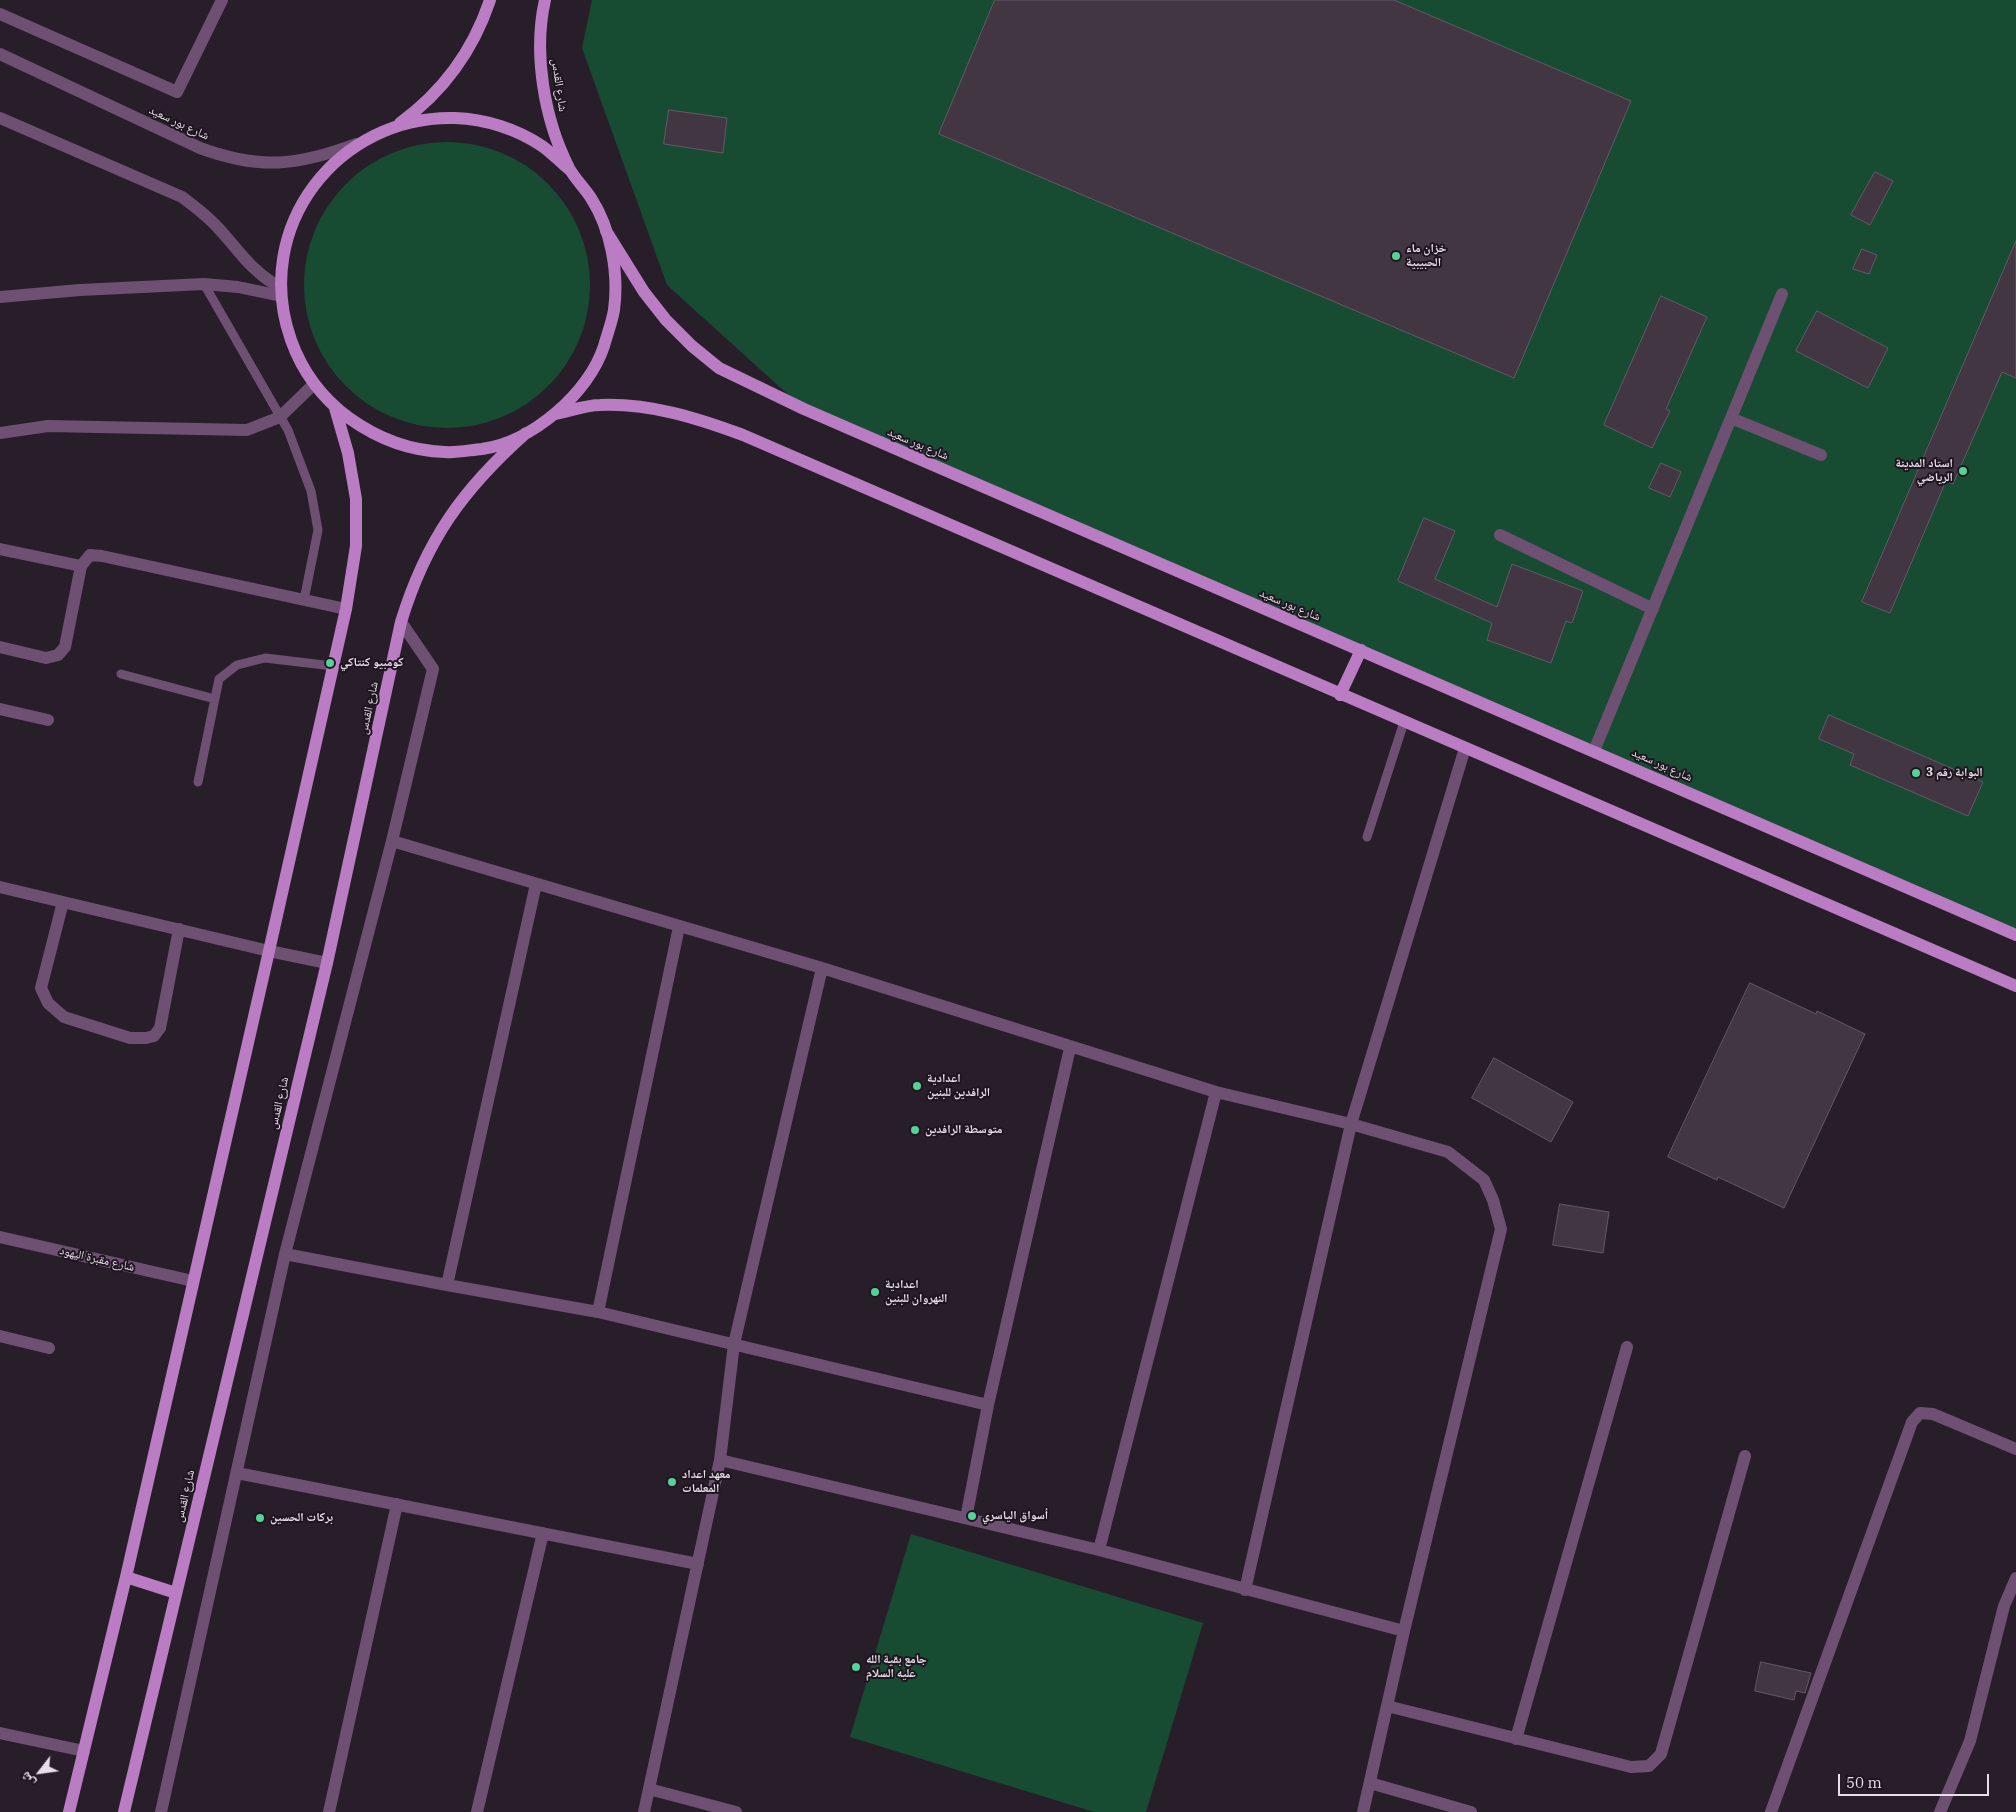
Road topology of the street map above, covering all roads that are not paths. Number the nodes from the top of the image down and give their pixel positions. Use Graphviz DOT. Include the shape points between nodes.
graph roads {
  1 [pos="222,0"];
  2 [pos="490,0"];
  3 [pos="545,0"];
  4 [pos="0,14"];
  5 [pos="0,54"];
  6 [pos="0,118"];
  7 [pos="398,125"];
  8 [pos="356,144"];
  9 [pos="570,170"];
  10 [pos="606,231"];
  11 [pos="204,284"];
  12 [pos="281,292"];
  13 [pos="1782,294"];
  14 [pos="0,297"];
  15 [pos="314,384"];
  16 [pos="335,408"];
  17 [pos="555,414"];
  18 [pos="280,417"];
  19 [pos="1731,418"];
  20 [pos="0,433"];
  21 [pos="526,434"];
  22 [pos="1822,455"];
  23 [pos="1500,535"];
  24 [pos="0,549"];
  25 [pos="81,566"];
  26 [pos="304,600"];
  27 [pos="346,609"];
  28 [pos="1652,609"];
  29 [pos="401,622"];
  30 [pos="0,647"];
  31 [pos="1361,650"];
  32 [pos="333,666"];
  33 [pos="121,674"];
  34 [pos="1340,695"];
  35 [pos="215,698"];
  36 [pos="0,709"];
  37 [pos="48,720"];
  38 [pos="1404,722"];
  39 [pos="1465,748"];
  40 [pos="1594,751"];
  41 [pos="198,782"];
  42 [pos="1367,837"];
  43 [pos="392,841"];
  44 [pos="536,884"];
  45 [pos="0,886"];
  46 [pos="63,902"];
  47 [pos="679,927"];
  48 [pos="179,929"];
  49 [pos="2016,935"];
  50 [pos="269,951"];
  51 [pos="327,963"];
  52 [pos="822,968"];
  53 [pos="2016,986"];
  54 [pos="1070,1048"];
  55 [pos="1216,1092"];
  56 [pos="1351,1124"];
  57 [pos="0,1237"];
  58 [pos="286,1254"];
  59 [pos="193,1281"];
  60 [pos="447,1285"];
  61 [pos="598,1312"];
  62 [pos="0,1336"];
  63 [pos="734,1344"];
  64 [pos="1627,1347"];
  65 [pos="49,1348"];
  66 [pos="988,1405"];
  67 [pos="2016,1449"];
  68 [pos="1745,1456"];
  69 [pos="720,1460"];
  70 [pos="237,1473"];
  71 [pos="397,1504"];
  72 [pos="966,1518"];
  73 [pos="543,1533"];
  74 [pos="1099,1550"];
  75 [pos="698,1564"];
  76 [pos="126,1577"];
  77 [pos="2016,1578"];
  78 [pos="1245,1590"];
  79 [pos="176,1593"];
  80 [pos="1404,1631"];
  81 [pos="1387,1706"];
  82 [pos="0,1733"];
  83 [pos="1516,1739"];
  84 [pos="84,1751"];
  85 [pos="1370,1783"];
  86 [pos="649,1788"];
  87 [pos="70,1812"];
  88 [pos="124,1812"];
  89 [pos="161,1812"];
  90 [pos="330,1812"];
  91 [pos="477,1812"];
  92 [pos="644,1812"];
  93 [pos="736,1812"];
  94 [pos="1364,1812"];
  95 [pos="1471,1812"];
  96 [pos="1771,1812"];
  97 [pos="1940,1812"];
  1 -- 4 [label="street" via="177,92"];
  2 -- 7 [label="main road" via="474,41 449,79"];
  3 -- 9 [label="main road, شارع القدس" via="540,41 545,94 559,146"];
  5 -- 8 [label="street, شارع بور سعيد" via="191,144 228,158 251,162 298,161"];
  6 -- 12 [label="street" via="182,197 219,228 250,265"];
  7 -- 8 [label="main road"];
  7 -- 9 [label="main road" via="434,118 472,119 508,128 542,146"];
  8 -- 12 [label="main road" via="330,166 308,192 293,222 284,255"];
  9 -- 10 [label="main road" via="592,199"];
  10 -- 17 [label="main road" via="615,270 614,311 603,350 583,385"];
  10 -- 31 [label="main road, شارع بور سعيد" via="644,292 666,320 719,368 804,409"];
  11 -- 12 [label="street"];
  11 -- 14 [label="street"];
  11 -- 18 [label="lane"];
  12 -- 15 [label="main road" via="286,327 294,349"];
  13 -- 19 [label="street"];
  15 -- 16 [label="main road"];
  15 -- 18 [label="street"];
  16 -- 21 [label="main road" via="368,432 406,447 447,453 488,448"];
  16 -- 27 [label="main road" via="348,452 356,499 356,546"];
  17 -- 21 [label="main road"];
  17 -- 34 [label="main road" via="599,405 642,406 710,423"];
  18 -- 20 [label="street" via="247,430 48,426"];
  18 -- 26 [label="lane" via="312,491 318,530"];
  19 -- 22 [label="street"];
  19 -- 28 [label="street"];
  21 -- 29 [label="main road, شارع القدس" via="484,472 448,518 420,568"];
  23 -- 28 [label="street"];
  24 -- 25 [label="street"];
  25 -- 26 [label="street" via="90,556 102,556"];
  25 -- 30 [label="street" via="65,647 58,654 46,658"];
  26 -- 27 [label="street"];
  27 -- 32 [label="main road"];
  28 -- 40 [label="street"];
  29 -- 43 [label="street" via="433,669"];
  29 -- 51 [label="main road, شارع القدس"];
  31 -- 34 [label="main road"];
  31 -- 40 [label="main road, شارع بور سعيد"];
  32 -- 35 [label="lane" via="265,658 237,666 219,679"];
  32 -- 50 [label="main road"];
  33 -- 35 [label="lane"];
  34 -- 38 [label="main road"];
  35 -- 41 [label="lane"];
  36 -- 37 [label="street"];
  38 -- 39 [label="main road"];
  38 -- 42 [label="lane"];
  39 -- 53 [label="main road"];
  39 -- 56 [label="street"];
  40 -- 49 [label="main road, شارع بور سعيد"];
  43 -- 44 [label="street"];
  43 -- 58 [label="street"];
  44 -- 47 [label="street"];
  44 -- 60 [label="street"];
  45 -- 46 [label="street"];
  46 -- 48 [label="street"];
  46 -- 48 [label="street" via="41,988 48,1003 64,1016 130,1038 154,1036 160,1028"];
  47 -- 52 [label="street"];
  47 -- 61 [label="street"];
  48 -- 50 [label="street"];
  50 -- 51 [label="street"];
  50 -- 59 [label="main road"];
  51 -- 79 [label="main road, شارع القدس"];
  52 -- 54 [label="street"];
  52 -- 63 [label="street"];
  54 -- 55 [label="street"];
  54 -- 66 [label="street"];
  55 -- 56 [label="street"];
  55 -- 74 [label="street"];
  56 -- 78 [label="street"];
  56 -- 80 [label="street" via="1448,1152 1484,1180 1501,1229"];
  57 -- 59 [label="street, شارع مقبرة اليهود"];
  58 -- 60 [label="street"];
  58 -- 70 [label="street"];
  59 -- 76 [label="main road"];
  60 -- 61 [label="street"];
  61 -- 63 [label="street"];
  62 -- 65 [label="street"];
  63 -- 66 [label="street"];
  63 -- 69 [label="street"];
  64 -- 83 [label="street"];
  66 -- 72 [label="street"];
  67 -- 96 [label="street" via="1933,1414 1920,1413 1912,1422"];
  68 -- 83 [label="street" via="1661,1754 1649,1766 1631,1767"];
  69 -- 72 [label="street"];
  69 -- 75 [label="street"];
  70 -- 71 [label="street"];
  70 -- 89 [label="street"];
  71 -- 73 [label="street"];
  71 -- 90 [label="street"];
  72 -- 74 [label="street"];
  73 -- 75 [label="street"];
  73 -- 91 [label="street"];
  74 -- 78 [label="street"];
  75 -- 86 [label="street"];
  76 -- 79 [label="main road"];
  76 -- 84 [label="main road"];
  77 -- 97 [label="street" via="2004,1606 1970,1741"];
  78 -- 80 [label="street"];
  79 -- 88 [label="main road, شارع القدس"];
  80 -- 81 [label="street"];
  81 -- 83 [label="street"];
  81 -- 85 [label="street"];
  82 -- 84 [label="street"];
  84 -- 87 [label="main road"];
  85 -- 94 [label="street"];
  85 -- 95 [label="street"];
  86 -- 92 [label="street"];
  86 -- 93 [label="street"];
}
